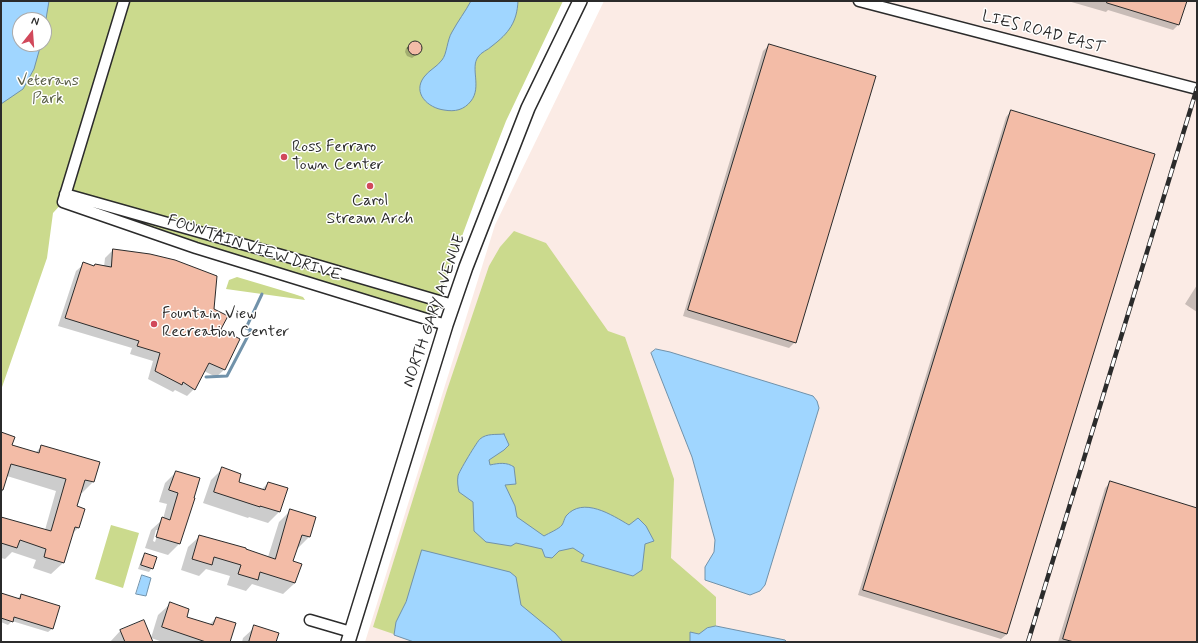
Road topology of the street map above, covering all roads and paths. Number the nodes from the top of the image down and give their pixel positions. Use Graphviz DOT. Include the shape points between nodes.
graph roads {
  1 [pos="124,1"];
  2 [pos="580,1"];
  3 [pos="859,1"];
  4 [pos="1197,89"];
  5 [pos="65,194"];
  6 [pos="453,305"];
  7 [pos="446,325"];
  8 [pos="310,620"];
  9 [pos="350,637"];
  1 -- 5 [label="street"];
  2 -- 6 [label="street, NORTH GARY AVENUE" via="528,108"];
  3 -- 4 [label="street, LIES ROAD EAST"];
  5 -- 6 [label="street, FOUNTAIN VIEW DRIVE"];
  5 -- 7 [label="street, FOUNTAIN VIEW DRIVE" via="63,202 196,248"];
  6 -- 7 [label="street, NORTH GARY AVENUE"];
  7 -- 9 [label="street, NORTH GARY AVENUE"];
  8 -- 9 [label="street"];
}
